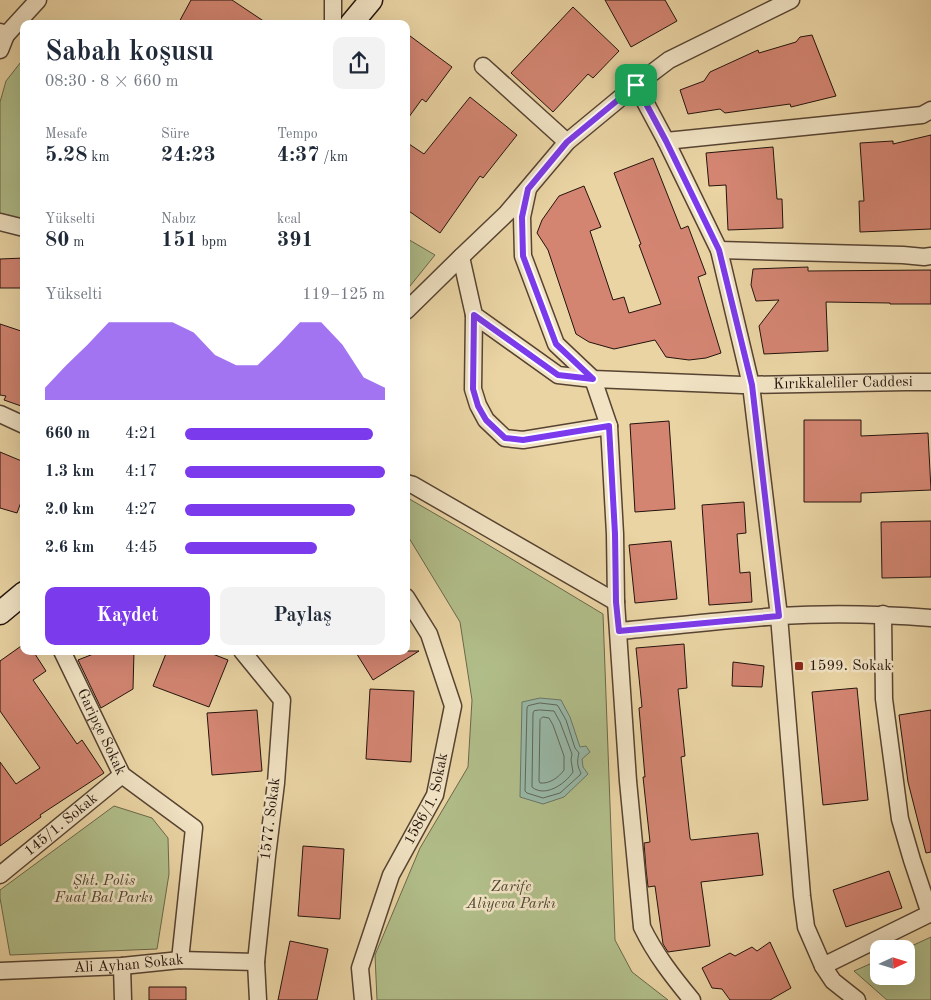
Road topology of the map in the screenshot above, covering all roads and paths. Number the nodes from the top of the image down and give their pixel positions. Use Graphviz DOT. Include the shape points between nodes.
graph roads {
  1 [pos="38,0"];
  2 [pos="333,0"];
  3 [pos="371,0"];
  4 [pos="791,0"];
  5 [pos="333,20"];
  6 [pos="354,20"];
  7 [pos="2,34"];
  8 [pos="0,50"];
  9 [pos="483,66"];
  10 [pos="636,85"];
  11 [pos="931,110"];
  12 [pos="666,141"];
  13 [pos="567,142"];
  14 [pos="528,189"];
  15 [pos="0,222"];
  16 [pos="20,227"];
  17 [pos="719,250"];
  18 [pos="931,256"];
  19 [pos="460,257"];
  20 [pos="410,307"];
  21 [pos="474,315"];
  22 [pos="593,379"];
  23 [pos="931,382"];
  24 [pos="752,385"];
  25 [pos="0,414"];
  26 [pos="20,424"];
  27 [pos="609,426"];
  28 [pos="410,484"];
  29 [pos="20,596"];
  30 [pos="616,602"];
  31 [pos="410,604"];
  32 [pos="0,613"];
  33 [pos="883,614"];
  34 [pos="779,616"];
  35 [pos="931,618"];
  36 [pos="619,631"];
  37 [pos="64,655"];
  38 [pos="245,655"];
  39 [pos="122,774"];
  40 [pos="0,875"];
  41 [pos="931,913"];
  42 [pos="180,960"];
  43 [pos="256,962"];
  44 [pos="122,966"];
  45 [pos="823,966"];
  46 [pos="0,971"];
  47 [pos="123,1000"];
  48 [pos="258,1000"];
  49 [pos="363,1000"];
  50 [pos="692,1000"];
  51 [pos="857,1000"];
  1 -- 7 [label="street"];
  2 -- 5 [label="street"];
  3 -- 6 [label="main road"];
  4 -- 10 [label="street" via="669,60"];
  7 -- 8 [label="street"];
  9 -- 13 [label="street"];
  10 -- 12 [label="street"];
  10 -- 13 [label="street"];
  11 -- 12 [label="street" via="922,115"];
  12 -- 17 [label="street"];
  13 -- 14 [label="street"];
  14 -- 19 [label="street"];
  14 -- 22 [label="street" via="522,217 523,256 556,344"];
  15 -- 16 [label="street"];
  17 -- 18 [label="street"];
  17 -- 24 [label="street"];
  19 -- 20 [label="street"];
  19 -- 21 [label="street"];
  21 -- 22 [label="street, Kırıkkaleliler Caddesi" via="558,375"];
  21 -- 27 [label="street" via="473,389 486,420 505,438 523,440"];
  22 -- 24 [label="street, Kırıkkaleliler Caddesi"];
  22 -- 27 [label="street"];
  23 -- 24 [label="street, Kırıkkaleliler Caddesi"];
  24 -- 34 [label="street"];
  25 -- 26 [label="street"];
  27 -- 30 [label="street"];
  28 -- 30 [label="street"];
  29 -- 32 [label="main road"];
  30 -- 36 [label="street"];
  31 -- 49 [label="street, 1586/1. Sokak" via="430,634 452,706 434,794 391,875 360,968"];
  33 -- 34 [label="street"];
  33 -- 35 [label="street"];
  33 -- 41 [label="street" via="884,699 900,819"];
  34 -- 36 [label="street"];
  34 -- 45 [label="street" via="802,896 806,927"];
  36 -- 50 [label="street" via="628,781 642,927 650,945"];
  37 -- 39 [label="street, Garipçe Sokak"];
  38 -- 43 [label="street, 1577. Sokak" via="282,700"];
  39 -- 40 [label="street, 145/1. Sokak"];
  39 -- 42 [label="street, Garipçe Sokak" via="194,828"];
  41 -- 45 [label="street"];
  42 -- 43 [label="street, Ali Ayhan Sokak"];
  42 -- 44 [label="street, Ali Ayhan Sokak"];
  43 -- 48 [label="street, 1577. Sokak"];
  44 -- 46 [label="street, Ali Ayhan Sokak"];
  44 -- 47 [label="street"];
  45 -- 51 [label="street" via="834,981"];
}
